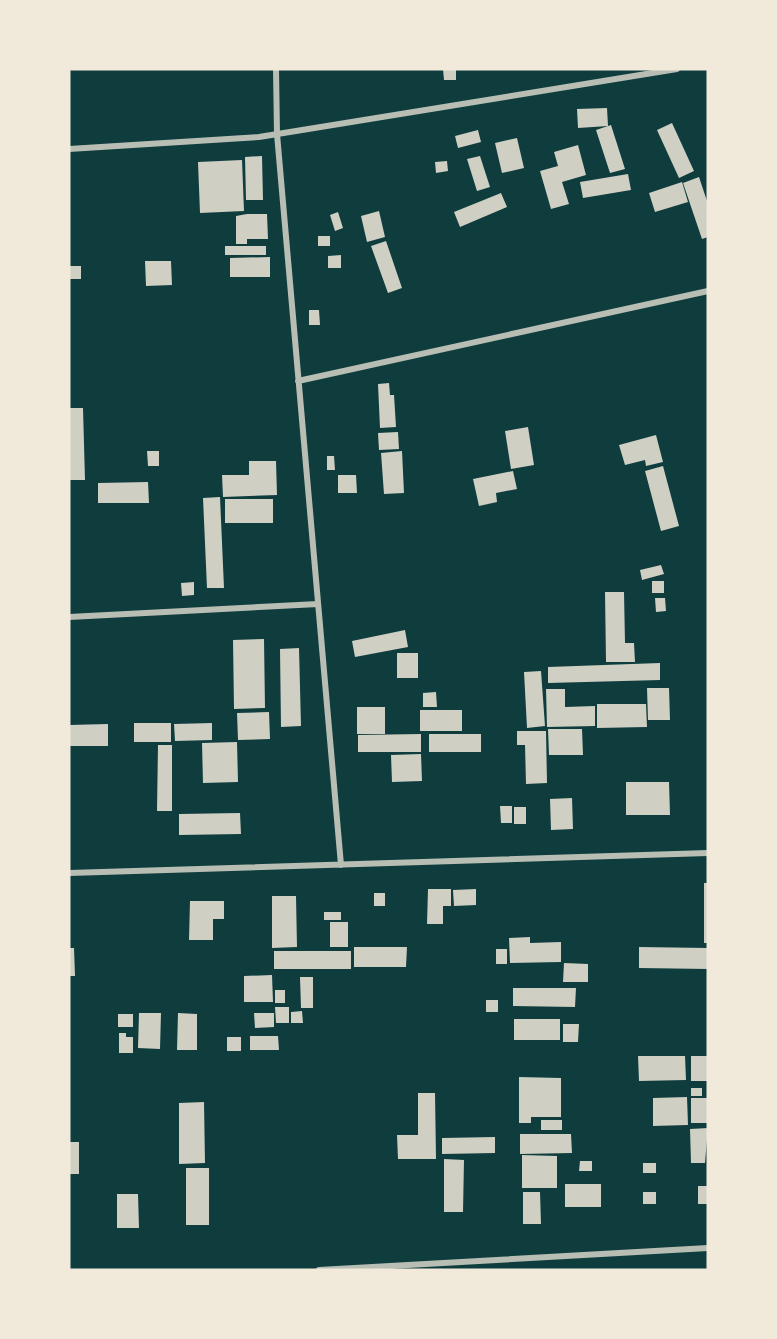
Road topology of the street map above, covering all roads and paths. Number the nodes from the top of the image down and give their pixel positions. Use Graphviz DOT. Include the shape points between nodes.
graph roads {
  1 [pos="276,69"];
  2 [pos="677,69"];
  3 [pos="277,134"];
  4 [pos="69,149"];
  5 [pos="708,291"];
  6 [pos="298,381"];
  7 [pos="318,604"];
  8 [pos="69,617"];
  9 [pos="708,854"];
  10 [pos="341,865"];
  11 [pos="69,873"];
  12 [pos="708,1248"];
  13 [pos="319,1270"];
  1 -- 3 [label="street"];
  2 -- 3 [label="street"];
  3 -- 4 [label="street"];
  3 -- 6 [label="street"];
  5 -- 6 [label="street"];
  6 -- 7 [label="street"];
  7 -- 8 [label="street"];
  7 -- 10 [label="street"];
  9 -- 10 [label="street"];
  10 -- 11 [label="street"];
  12 -- 13 [label="street"];
}
